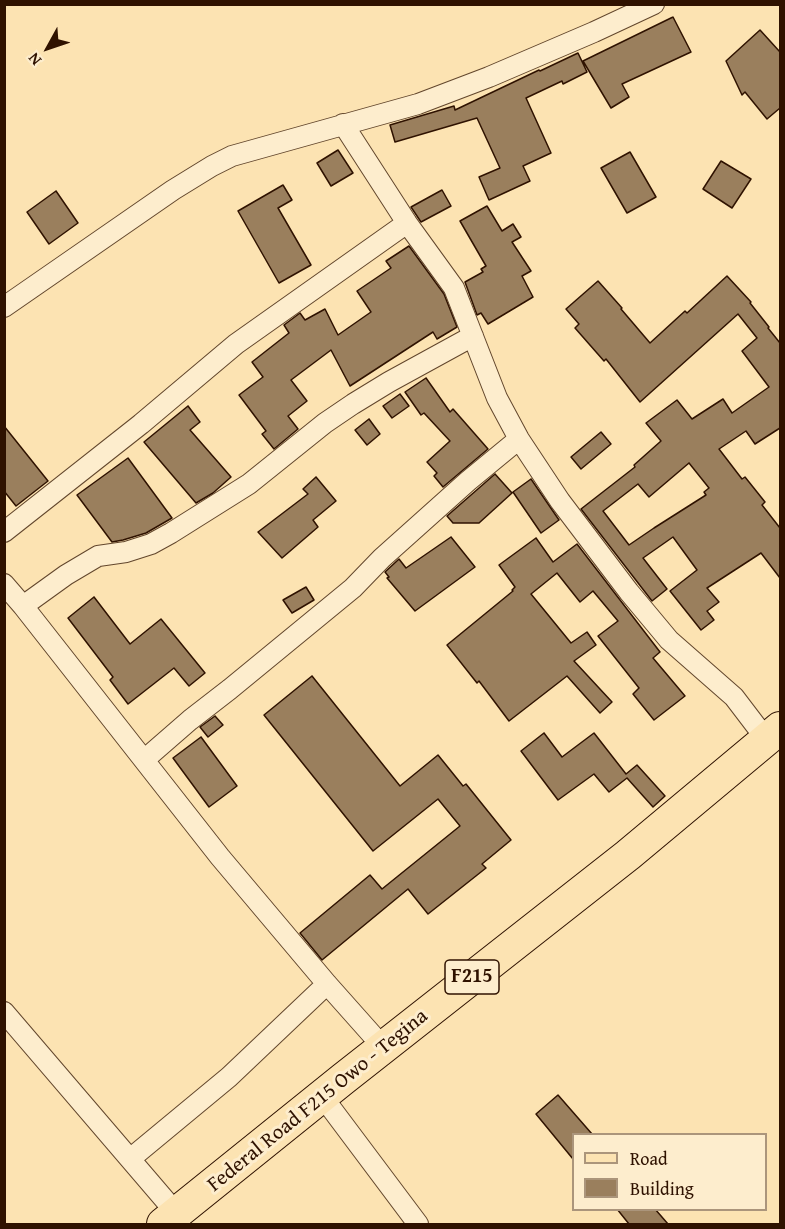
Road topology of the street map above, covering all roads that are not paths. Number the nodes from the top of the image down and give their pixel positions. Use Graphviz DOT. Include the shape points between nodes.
graph roads {
  1 [pos="654,4"];
  2 [pos="343,124"];
  3 [pos="407,223"];
  4 [pos="4,307"];
  5 [pos="473,336"];
  6 [pos="519,439"];
  7 [pos="4,532"];
  8 [pos="11,595"];
  9 [pos="773,734"];
  10 [pos="144,760"];
  11 [pos="327,984"];
  12 [pos="4,1012"];
  13 [pos="383,1047"];
  14 [pos="322,1096"];
  15 [pos="130,1159"];
  16 [pos="170,1219"];
  17 [pos="418,1224"];
  1 -- 2 [label="street" via="489,77 418,104"];
  2 -- 3 [label="street"];
  2 -- 4 [label="street" via="232,156 212,166"];
  3 -- 5 [label="street" via="454,288"];
  3 -- 7 [label="street" via="236,344"];
  5 -- 6 [label="street" via="497,398"];
  5 -- 8 [label="street" via="352,404 249,484 171,534 126,552 98,556 66,575"];
  6 -- 9 [label="street" via="560,501 669,640"];
  6 -- 10 [label="street" via="353,588"];
  8 -- 10 [label="street"];
  9 -- 13 [label="main road, Federal Road F215 Owo - Tegina / F215" via="628,855"];
  10 -- 11 [label="street"];
  11 -- 13 [label="street"];
  11 -- 15 [label="street" via="229,1077"];
  12 -- 15 [label="street"];
  13 -- 14 [label="main road, Federal Road F215 Owo - Tegina / F215"];
  14 -- 16 [label="main road, Federal Road F215 Owo - Tegina / F215"];
  14 -- 17 [label="street"];
  15 -- 16 [label="street"];
}
